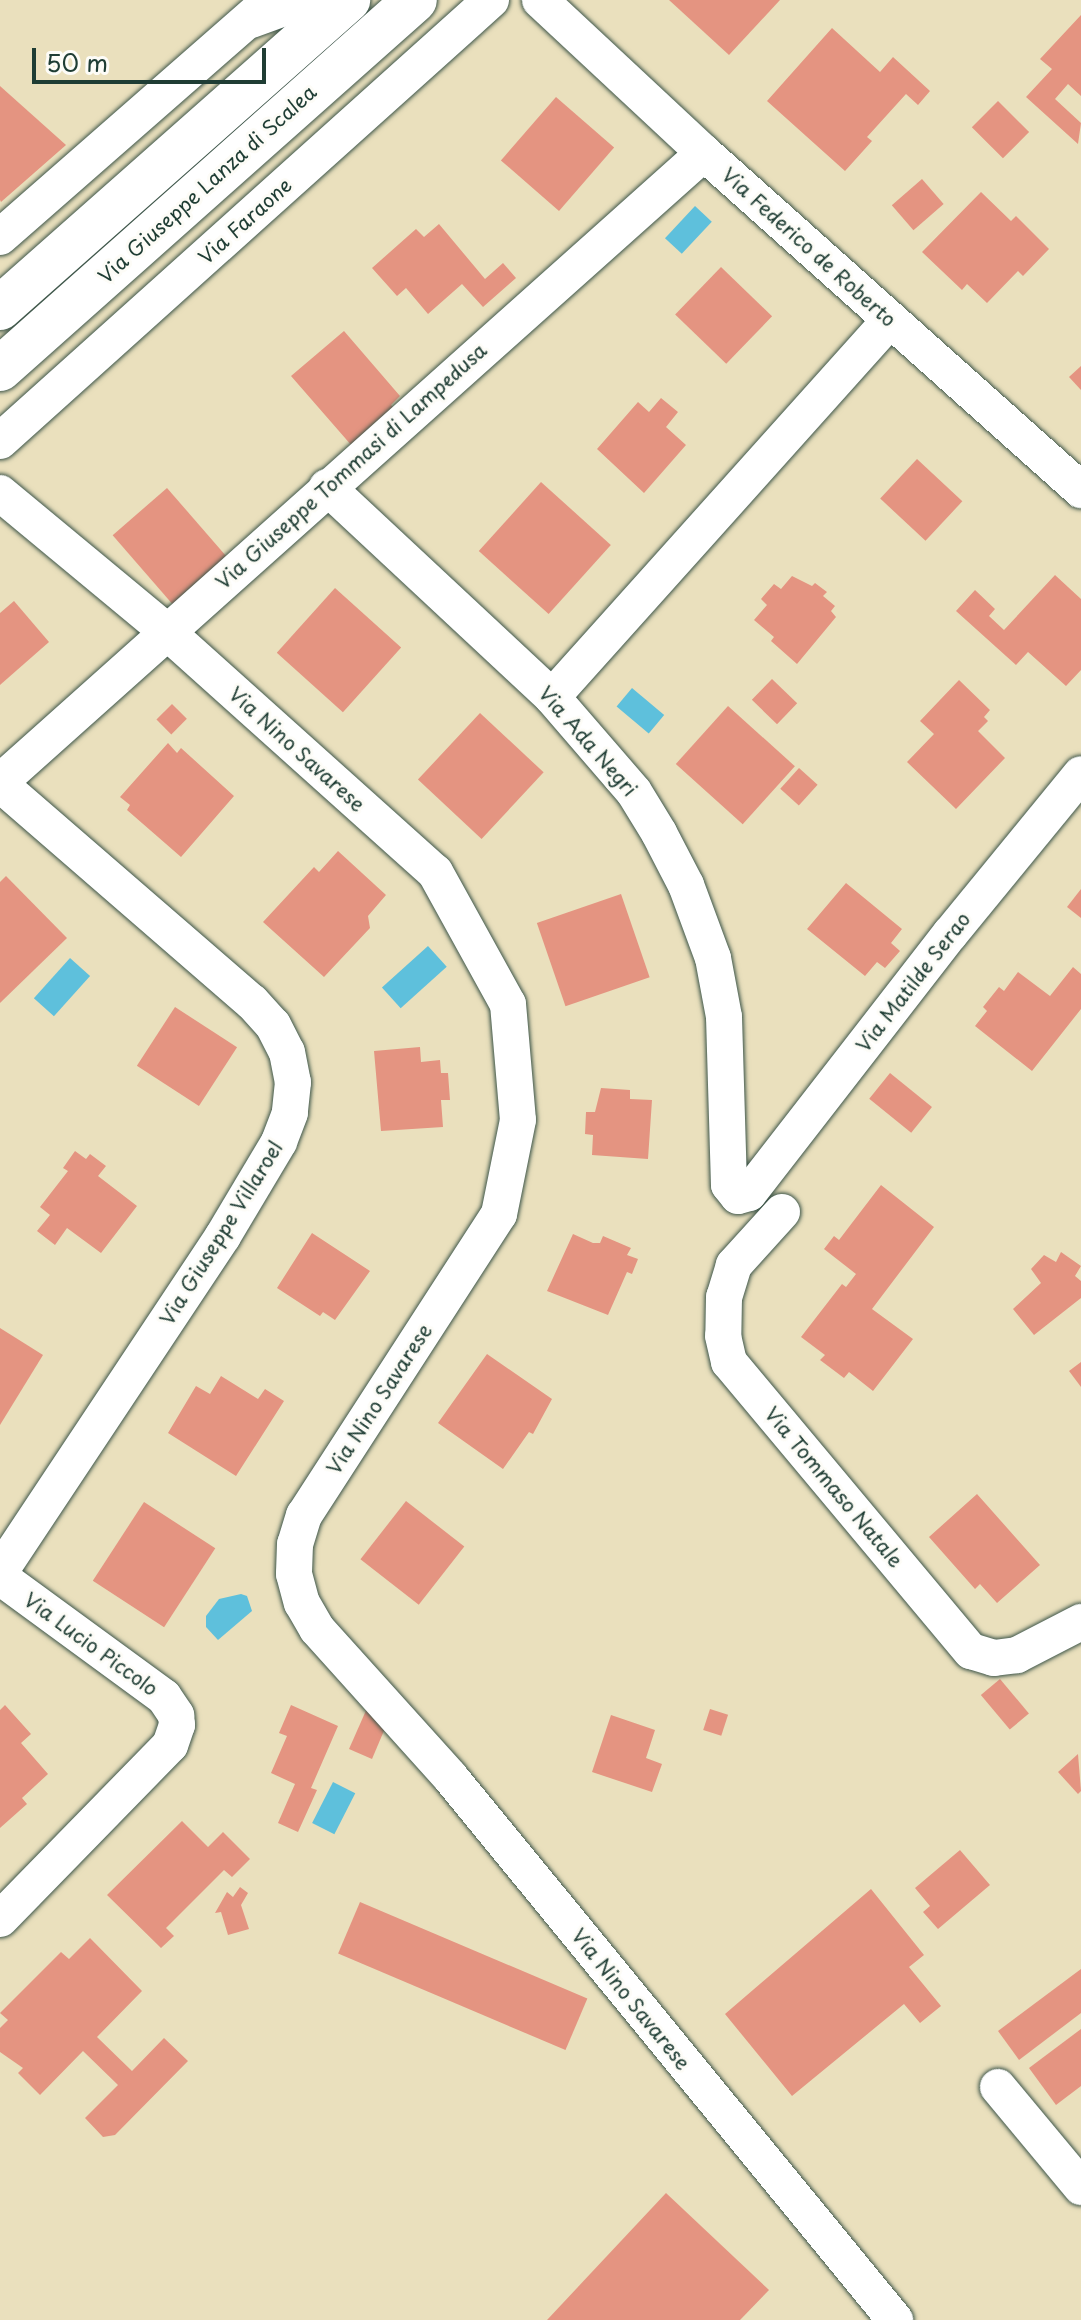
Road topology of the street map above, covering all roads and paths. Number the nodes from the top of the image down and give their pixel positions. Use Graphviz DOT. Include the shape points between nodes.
graph roads {
  1 [pos="271,0"];
  2 [pos="306,0"];
  3 [pos="348,0"];
  4 [pos="415,0"];
  5 [pos="491,0"];
  6 [pos="540,0"];
  7 [pos="238,29"];
  8 [pos="704,153"];
  9 [pos="0,237"];
  10 [pos="0,308"];
  11 [pos="890,320"];
  12 [pos="0,369"];
  13 [pos="0,441"];
  14 [pos="327,487"];
  15 [pos="1081,490"];
  16 [pos="0,493"];
  17 [pos="166,631"];
  18 [pos="552,697"];
  19 [pos="1081,774"];
  20 [pos="0,783"];
  21 [pos="749,1193"];
  22 [pos="782,1212"];
  23 [pos="0,1574"];
  24 [pos="1081,1622"];
  25 [pos="0,1919"];
  26 [pos="998,2087"];
  27 [pos="1081,2187"];
  28 [pos="895,2320"];
  1 -- 7 [label="street"];
  2 -- 7 [label="street" via="266,12"];
  3 -- 10 [label="street"];
  4 -- 12 [label="street, Via Giuseppe Lanza di Scalea"];
  5 -- 13 [label="street, Via Faraone"];
  6 -- 8 [label="street, Via Federico de Roberto"];
  7 -- 9 [label="street"];
  8 -- 11 [label="street, Via Federico de Roberto"];
  8 -- 14 [label="street, Via Giuseppe Tommasi di Lampedusa"];
  11 -- 15 [label="street, Via Federico de Roberto"];
  11 -- 18 [label="street"];
  14 -- 17 [label="street, Via Giuseppe Tommasi di Lampedusa"];
  14 -- 18 [label="street, Via Ada Negri"];
  16 -- 17 [label="street, Via Nino Savarese"];
  17 -- 20 [label="street, Via Giuseppe Tommasi di Lampedusa"];
  17 -- 28 [label="street, Via Nino Savarese" via="435,872 508,1004 518,1120 499,1214 304,1515 295,1544 294,1574 302,1603 317,1629 451,1778"];
  18 -- 21 [label="street, Via Ada Negri" via="634,792 686,885 713,958 724,1017 730,1188 738,1196"];
  19 -- 21 [label="street, Via Matilde Serao"];
  20 -- 23 [label="street, Via Giuseppe Villaroel" via="252,1002 273,1025 287,1052 293,1082 290,1113 279,1142"];
  22 -- 24 [label="street, Via Tommaso Natale" via="734,1265 724,1297 729,1362 971,1651 994,1658 1017,1655"];
  23 -- 25 [label="street, Via Lucio Piccolo" via="164,1697 176,1715 176,1736 170,1745"];
  26 -- 27 [label="street"];
}
